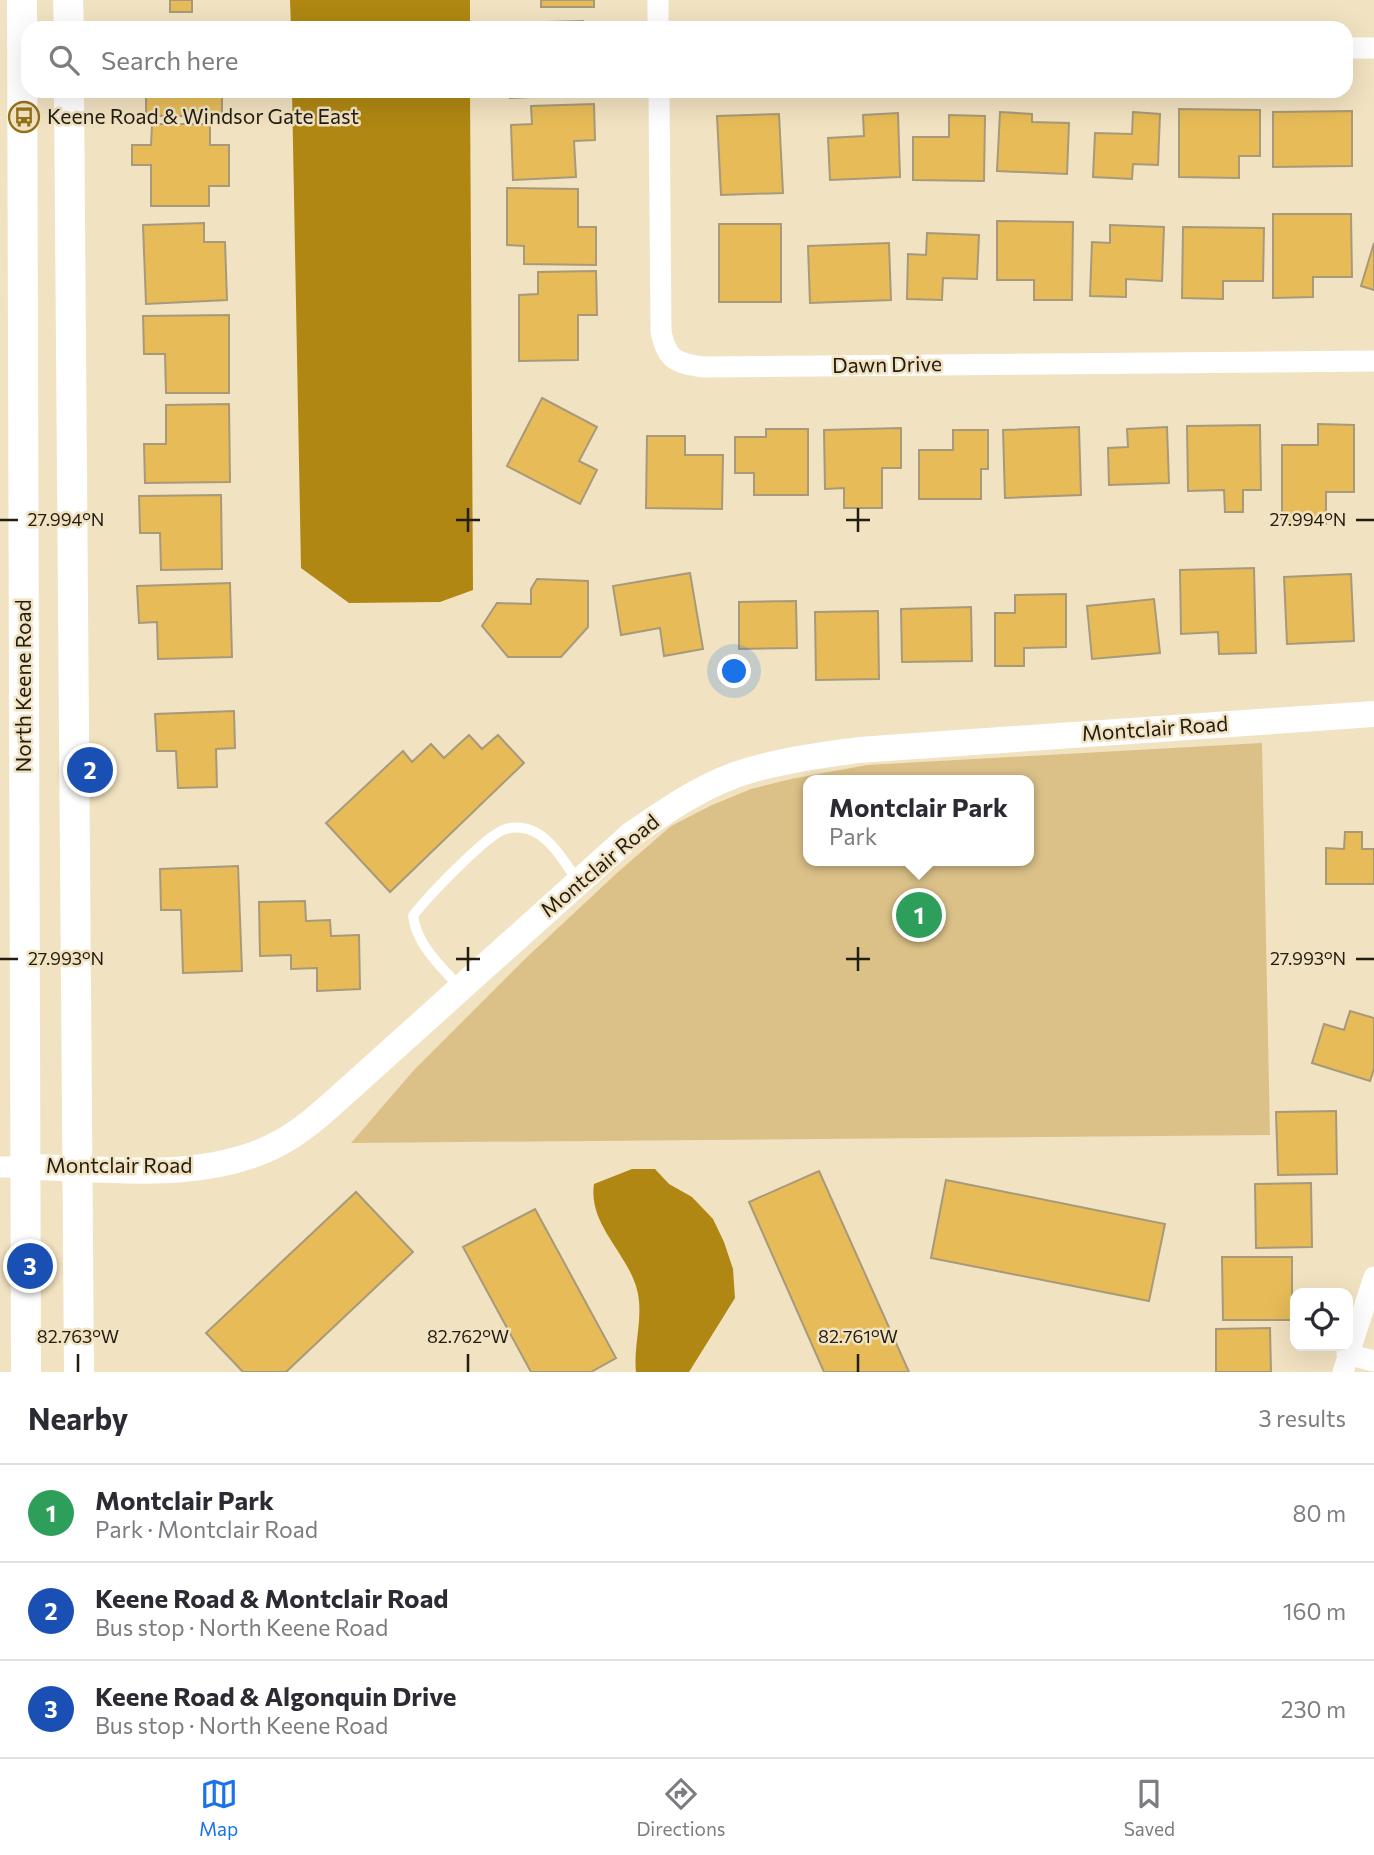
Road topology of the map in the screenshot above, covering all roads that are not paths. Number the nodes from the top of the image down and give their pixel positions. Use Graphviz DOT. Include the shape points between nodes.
graph roads {
  1 [pos="22,0"];
  2 [pos="68,0"];
  3 [pos="658,0"];
  4 [pos="22,21"];
  5 [pos="68,21"];
  6 [pos="659,21"];
  7 [pos="1353,48"];
  8 [pos="1374,48"];
  9 [pos="21,98"];
  10 [pos="69,98"];
  11 [pos="659,98"];
  12 [pos="1374,360"];
  13 [pos="1374,714"];
  14 [pos="578,881"];
  15 [pos="461,989"];
  16 [pos="13,1167"];
  17 [pos="77,1168"];
  18 [pos="1374,1277"];
  19 [pos="1374,1361"];
  20 [pos="1345,1363"];
  21 [pos="26,1372"];
  22 [pos="79,1372"];
  1 -- 4 [label="main road, North Keene Road"];
  2 -- 5 [label="main road"];
  3 -- 6 [label="street"];
  7 -- 8 [label="street"];
  9 -- 16 [label="main road, North Keene Road"];
  10 -- 17 [label="main road"];
  11 -- 12 [label="street, Dawn Drive" via="661,331 664,348 688,365"];
  13 -- 14 [label="street, Montclair Road" via="797,758 735,775 678,802"];
  14 -- 15 [label="street, Montclair Road"];
  14 -- 15 [label="lane" via="537,833 512,828 488,841 413,916 424,946"];
  15 -- 17 [label="street, Montclair Road" via="307,1126 274,1146 235,1160 195,1167"];
  16 -- 17 [label="street, Montclair Road"];
  16 -- 21 [label="main road, North Keene Road"];
  17 -- 22 [label="main road"];
  18 -- 20 [label="street"];
  19 -- 20 [label="street"];
}
